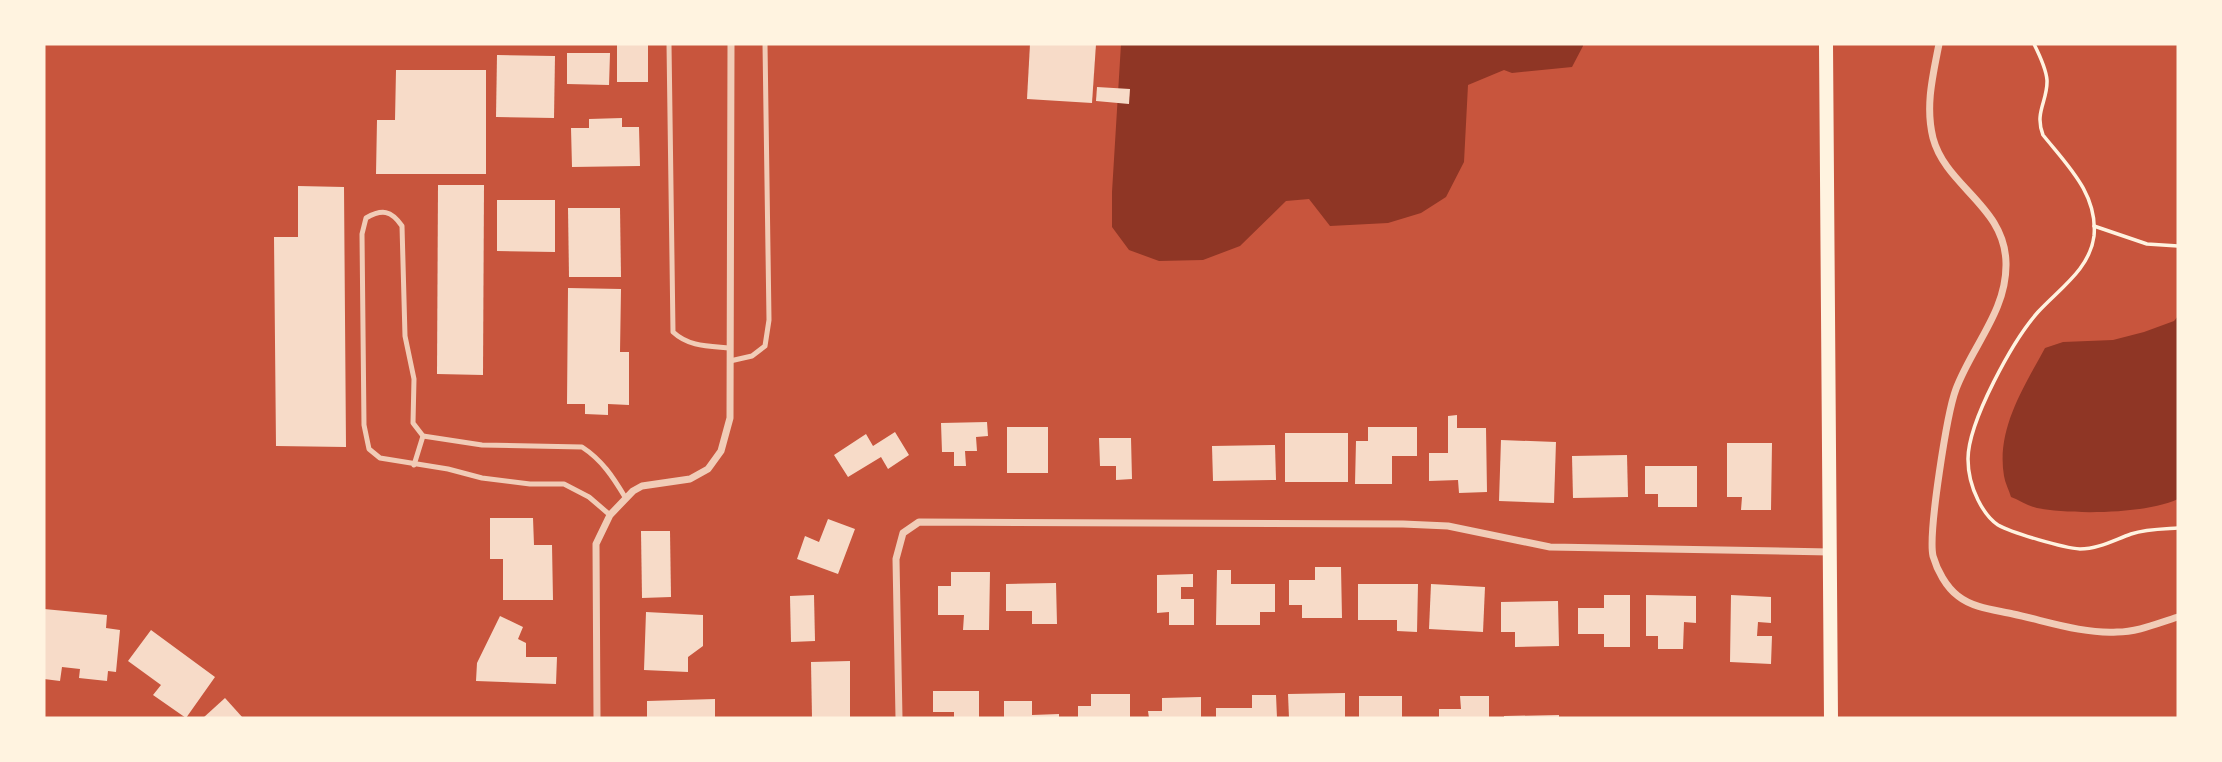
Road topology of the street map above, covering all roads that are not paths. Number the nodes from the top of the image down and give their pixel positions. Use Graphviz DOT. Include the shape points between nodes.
graph roads {
  1 [pos="669,44"];
  2 [pos="731,44"];
  3 [pos="765,44"];
  4 [pos="1826,44"];
  5 [pos="1939,44"];
  6 [pos="730,348"];
  7 [pos="730,361"];
  8 [pos="423,436"];
  9 [pos="414,465"];
  10 [pos="625,497"];
  11 [pos="610,516"];
  12 [pos="1830,552"];
  13 [pos="2178,617"];
  14 [pos="597,718"];
  15 [pos="899,718"];
  16 [pos="1831,718"];
  1 -- 6 [label="lane" via="673,332 701,346"];
  2 -- 6 [label="street"];
  3 -- 7 [label="lane" via="769,320 765,346 752,356"];
  4 -- 12 [label="main road"];
  5 -- 13 [label="street" via="1930,88 1933,140 1942,159 1996,221 2007,262 2004,293 1956,388 1948,416 1933,532 1933,555 1941,577 1957,596 1977,606 2094,631 2136,630"];
  6 -- 7 [label="street"];
  7 -- 10 [label="street" via="730,418 720,451 708,469 690,479 642,486"];
  8 -- 9 [label="lane"];
  8 -- 9 [label="lane" via="413,424 402,226 387,213 377,212 366,218 362,234 364,425 369,449 380,458"];
  8 -- 10 [label="lane" via="482,445 582,447 609,471"];
  9 -- 11 [label="lane" via="482,478 564,484 589,497"];
  10 -- 11 [label="street"];
  11 -- 14 [label="street" via="596,544"];
  12 -- 15 [label="street" via="1550,547 1448,526 1403,524 919,522 903,533 897,559"];
  12 -- 16 [label="main road"];
}
